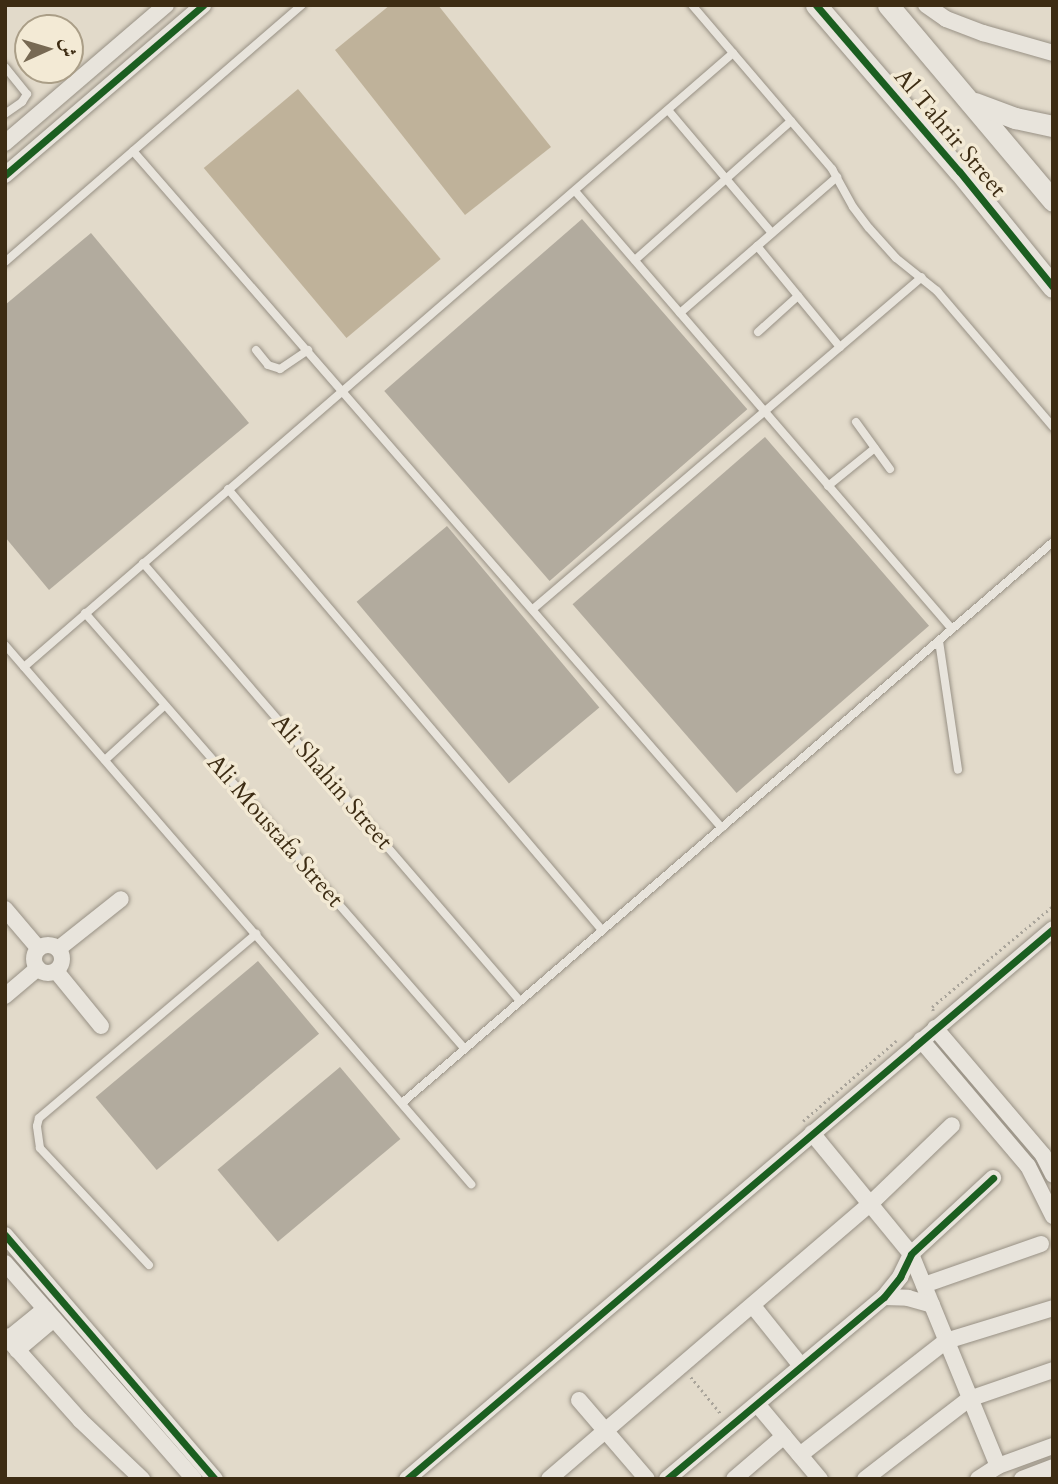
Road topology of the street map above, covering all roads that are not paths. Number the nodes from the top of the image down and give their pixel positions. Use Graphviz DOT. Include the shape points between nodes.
graph roads {
  1 [pos="166,5"];
  2 [pos="203,5"];
  3 [pos="302,5"];
  4 [pos="692,5"];
  5 [pos="816,5"];
  6 [pos="888,5"];
  7 [pos="926,5"];
  8 [pos="733,53"];
  9 [pos="1053,53"];
  10 [pos="5,67"];
  11 [pos="971,101"];
  12 [pos="668,110"];
  13 [pos="5,114"];
  14 [pos="791,121"];
  15 [pos="1053,126"];
  16 [pos="5,143"];
  17 [pos="132,151"];
  18 [pos="5,175"];
  19 [pos="837,177"];
  20 [pos="726,178"];
  21 [pos="575,191"];
  22 [pos="1053,201"];
  23 [pos="772,233"];
  24 [pos="757,246"];
  25 [pos="635,260"];
  26 [pos="5,262"];
  27 [pos="922,277"];
  28 [pos="1053,287"];
  29 [pos="798,296"];
  30 [pos="680,313"];
  31 [pos="758,332"];
  32 [pos="840,347"];
  33 [pos="308,349"];
  34 [pos="256,350"];
  35 [pos="344,391"];
  36 [pos="764,411"];
  37 [pos="856,422"];
  38 [pos="1053,427"];
  39 [pos="875,448"];
  40 [pos="890,469"];
  41 [pos="828,486"];
  42 [pos="228,489"];
  43 [pos="1053,542"];
  44 [pos="143,563"];
  45 [pos="533,608"];
  46 [pos="85,613"];
  47 [pos="952,629"];
  48 [pos="939,641"];
  49 [pos="5,645"];
  50 [pos="24,667"];
  51 [pos="165,705"];
  52 [pos="105,760"];
  53 [pos="958,770"];
  54 [pos="722,828"];
  55 [pos="121,899"];
  56 [pos="5,909"];
  57 [pos="1053,929"];
  58 [pos="602,930"];
  59 [pos="256,934"];
  60 [pos="38,949"];
  61 [pos="58,949"];
  62 [pos="38,968"];
  63 [pos="56,971"];
  64 [pos="5,996"];
  65 [pos="520,1001"];
  66 [pos="102,1026"];
  67 [pos="935,1028"];
  68 [pos="921,1040"];
  69 [pos="465,1049"];
  70 [pos="402,1103"];
  71 [pos="951,1125"];
  72 [pos="813,1133"];
  73 [pos="1048,1152"];
  74 [pos="1028,1166"];
  75 [pos="1053,1175"];
  76 [pos="993,1178"];
  77 [pos="471,1184"];
  78 [pos="869,1205"];
  79 [pos="1053,1216"];
  80 [pos="5,1235"];
  81 [pos="1041,1244"];
  82 [pos="911,1254"];
  83 [pos="5,1263"];
  84 [pos="149,1265"];
  85 [pos="923,1285"];
  86 [pos="884,1297"];
  87 [pos="932,1305"];
  88 [pos="753,1306"];
  89 [pos="1053,1308"];
  90 [pos="50,1314"];
  91 [pos="946,1341"];
  92 [pos="10,1342"];
  93 [pos="801,1366"];
  94 [pos="1053,1370"];
  95 [pos="969,1399"];
  96 [pos="579,1400"];
  97 [pos="757,1404"];
  98 [pos="606,1431"];
  99 [pos="784,1436"];
  100 [pos="1053,1446"];
  101 [pos="800,1454"];
  102 [pos="1053,1467"];
  103 [pos="991,1472"];
  104 [pos="142,1479"];
  105 [pos="194,1479"];
  106 [pos="215,1479"];
  107 [pos="407,1479"];
  108 [pos="549,1479"];
  109 [pos="647,1479"];
  110 [pos="667,1479"];
  111 [pos="734,1479"];
  112 [pos="820,1479"];
  113 [pos="865,1479"];
  114 [pos="1014,1479"];
  115 [pos="1022,1479"];
  1 -- 16 [label="street"];
  2 -- 18 [label="street"];
  3 -- 17 [label="lane"];
  4 -- 8 [label="lane"];
  5 -- 28 [label="street, Al Tahrir Street"];
  6 -- 11 [label="street, Al Tahrir Street"];
  7 -- 9 [label="street" via="946,19 983,33"];
  8 -- 12 [label="lane"];
  8 -- 14 [label="lane"];
  10 -- 13 [label="lane" via="26,94"];
  11 -- 15 [label="street"];
  11 -- 22 [label="street, Al Tahrir Street"];
  12 -- 20 [label="lane"];
  12 -- 21 [label="lane"];
  14 -- 19 [label="lane"];
  14 -- 20 [label="lane"];
  17 -- 26 [label="lane"];
  17 -- 33 [label="lane"];
  19 -- 23 [label="lane"];
  19 -- 27 [label="lane" via="869,228 896,258"];
  20 -- 23 [label="lane"];
  20 -- 25 [label="lane"];
  21 -- 25 [label="lane"];
  21 -- 35 [label="lane"];
  23 -- 24 [label="lane"];
  24 -- 29 [label="lane"];
  24 -- 30 [label="lane"];
  25 -- 30 [label="lane"];
  27 -- 32 [label="lane"];
  27 -- 38 [label="lane"];
  29 -- 31 [label="lane"];
  29 -- 32 [label="lane"];
  30 -- 36 [label="lane"];
  32 -- 36 [label="lane"];
  33 -- 34 [label="lane" via="280,369 268,365"];
  33 -- 35 [label="lane"];
  35 -- 42 [label="lane"];
  35 -- 45 [label="lane"];
  36 -- 41 [label="lane"];
  36 -- 45 [label="lane"];
  37 -- 39 [label="lane"];
  39 -- 40 [label="lane"];
  39 -- 41 [label="lane"];
  41 -- 47 [label="lane"];
  42 -- 44 [label="lane"];
  42 -- 58 [label="lane"];
  43 -- 47 [label="lane"];
  44 -- 46 [label="lane"];
  44 -- 65 [label="lane, Ali Shahin Street"];
  45 -- 54 [label="lane"];
  46 -- 50 [label="lane"];
  46 -- 51 [label="lane, Ali Moustafa Street"];
  47 -- 48 [label="lane"];
  48 -- 53 [label="lane"];
  48 -- 54 [label="lane"];
  49 -- 50 [label="lane"];
  50 -- 52 [label="lane"];
  51 -- 52 [label="lane"];
  51 -- 69 [label="lane, Ali Moustafa Street"];
  52 -- 59 [label="lane"];
  54 -- 58 [label="lane"];
  55 -- 61 [label="street"];
  56 -- 60 [label="street"];
  57 -- 67 [label="street"];
  58 -- 65 [label="lane"];
  59 -- 70 [label="lane"];
  59 -- 84 [label="lane" via="39,1118 40,1148"];
  60 -- 61 [label="street"];
  60 -- 62 [label="street" via="34,958"];
  61 -- 63 [label="street" via="62,963"];
  62 -- 63 [label="street"];
  62 -- 64 [label="street"];
  63 -- 66 [label="street"];
  65 -- 69 [label="lane"];
  67 -- 68 [label="street"];
  67 -- 73 [label="street"];
  68 -- 72 [label="street"];
  68 -- 74 [label="street"];
  69 -- 70 [label="lane"];
  70 -- 77 [label="lane"];
  71 -- 78 [label="street"];
  72 -- 78 [label="street"];
  72 -- 107 [label="street"];
  73 -- 74 [label="street"];
  73 -- 75 [label="street"];
  74 -- 79 [label="street"];
  76 -- 82 [label="street"];
  78 -- 82 [label="street"];
  78 -- 88 [label="street"];
  80 -- 106 [label="street"];
  81 -- 85 [label="street"];
  82 -- 85 [label="street"];
  82 -- 86 [label="street" via="901,1277"];
  83 -- 90 [label="street"];
  85 -- 87 [label="street"];
  86 -- 87 [label="street"];
  86 -- 93 [label="street"];
  87 -- 91 [label="street"];
  88 -- 93 [label="street"];
  88 -- 98 [label="street"];
  89 -- 91 [label="street"];
  90 -- 92 [label="street"];
  90 -- 105 [label="street"];
  91 -- 95 [label="street"];
  91 -- 101 [label="street"];
  92 -- 104 [label="street" via="80,1420"];
  93 -- 97 [label="street"];
  94 -- 95 [label="street"];
  95 -- 103 [label="street"];
  95 -- 113 [label="street"];
  96 -- 98 [label="street"];
  97 -- 99 [label="street"];
  97 -- 110 [label="street"];
  98 -- 108 [label="street"];
  98 -- 109 [label="street"];
  99 -- 101 [label="street"];
  99 -- 111 [label="street"];
  100 -- 103 [label="street"];
  101 -- 112 [label="street"];
  102 -- 115 [label="street"];
  103 -- 114 [label="street"];
}
